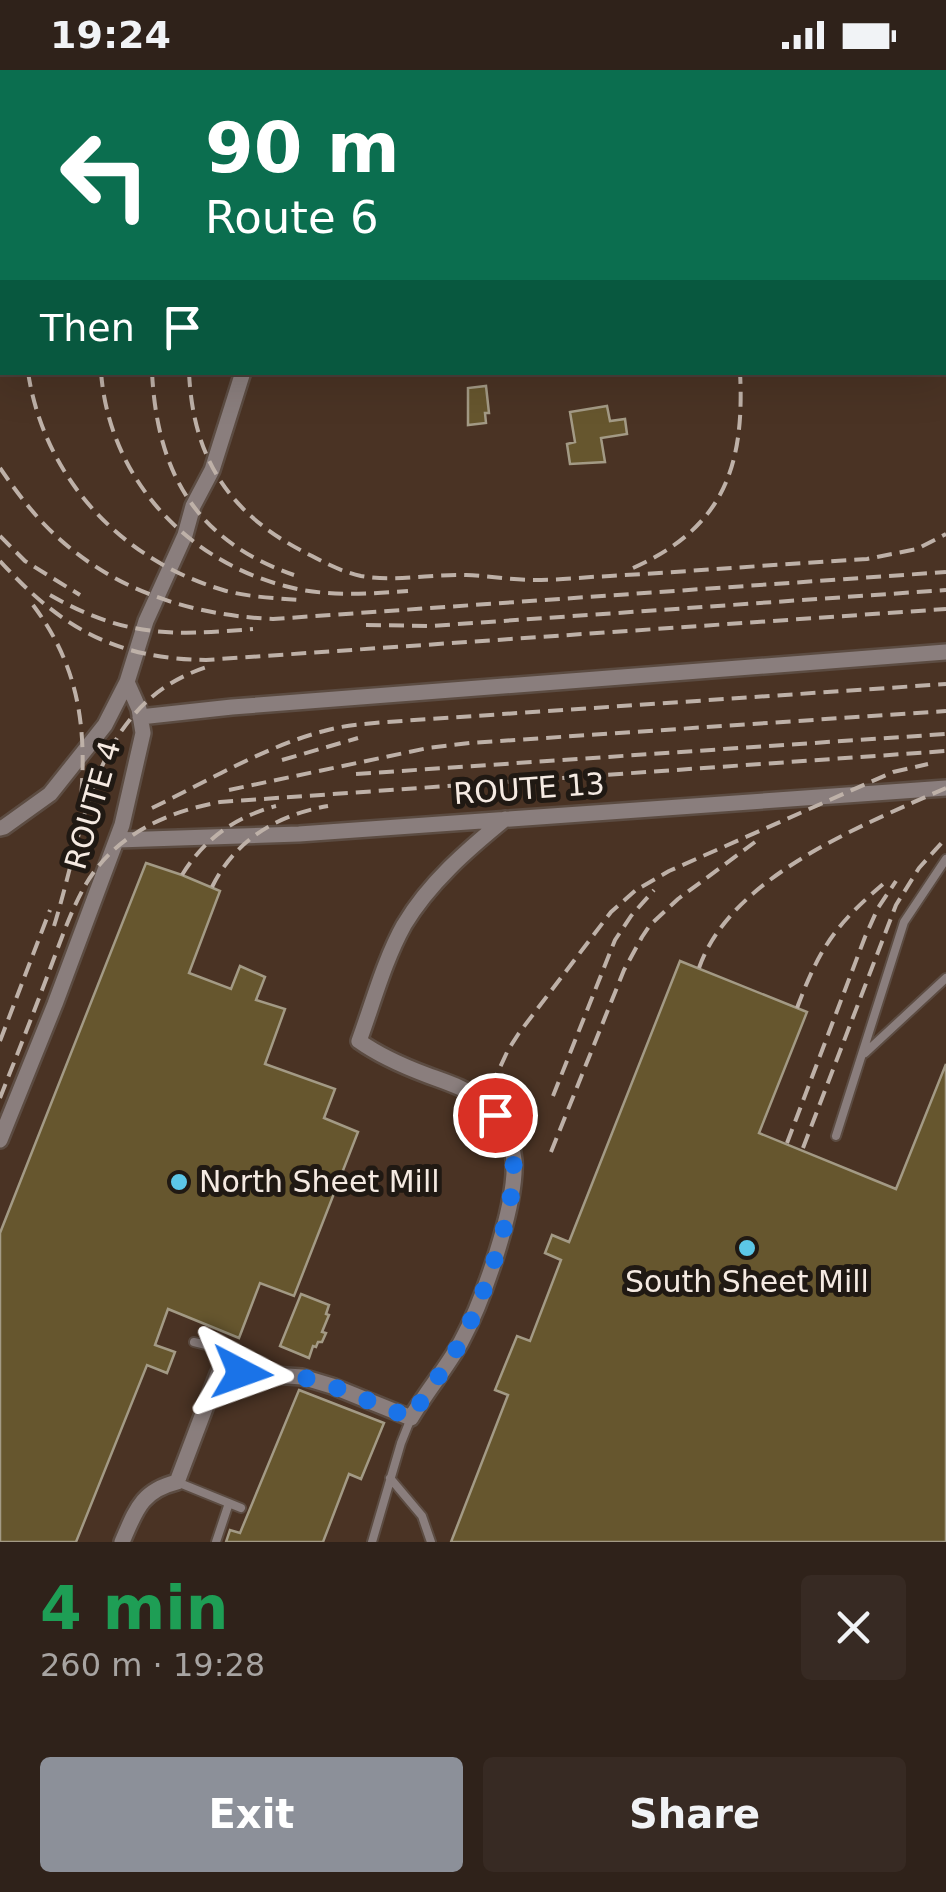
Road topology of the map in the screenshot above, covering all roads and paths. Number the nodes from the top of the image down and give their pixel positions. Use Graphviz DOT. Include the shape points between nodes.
graph roads {
  1 [pos="242,375"];
  2 [pos="946,652"];
  3 [pos="126,682"];
  4 [pos="140,717"];
  5 [pos="946,788"];
  6 [pos="505,819"];
  7 [pos="0,828"];
  8 [pos="116,840"];
  9 [pos="946,860"];
  10 [pos="946,978"];
  11 [pos="862,1056"];
  12 [pos="836,1136"];
  13 [pos="0,1140"];
  14 [pos="194,1342"];
  15 [pos="218,1374"];
  16 [pos="411,1418"];
  17 [pos="390,1478"];
  18 [pos="177,1482"];
  19 [pos="229,1503"];
  20 [pos="241,1508"];
  21 [pos="122,1542"];
  22 [pos="216,1542"];
  23 [pos="372,1542"];
  24 [pos="431,1542"];
  1 -- 3 [label="street" via="212,470"];
  2 -- 4 [label="street"];
  3 -- 4 [label="street, ROUTE 4"];
  3 -- 7 [label="street" via="106,725 50,794"];
  4 -- 8 [label="street, ROUTE 4" via="142,733"];
  5 -- 6 [label="street, ROUTE 13"];
  6 -- 8 [label="street, ROUTE 13"];
  6 -- 16 [label="street" via="414,910 359,1041 476,1096 503,1127 514,1161 504,1226 474,1314"];
  8 -- 13 [label="street, ROUTE 4"];
  9 -- 11 [label="lane" via="904,922"];
  10 -- 11 [label="lane"];
  11 -- 12 [label="lane"];
  14 -- 15 [label="lane" via="226,1350"];
  15 -- 16 [label="street" via="302,1377"];
  15 -- 18 [label="street"];
  16 -- 17 [label="lane"];
  17 -- 23 [label="lane"];
  17 -- 24 [label="lane" via="422,1516"];
  18 -- 19 [label="lane"];
  18 -- 21 [label="street" via="160,1486 138,1506"];
  19 -- 20 [label="lane"];
  19 -- 22 [label="lane"];
}
